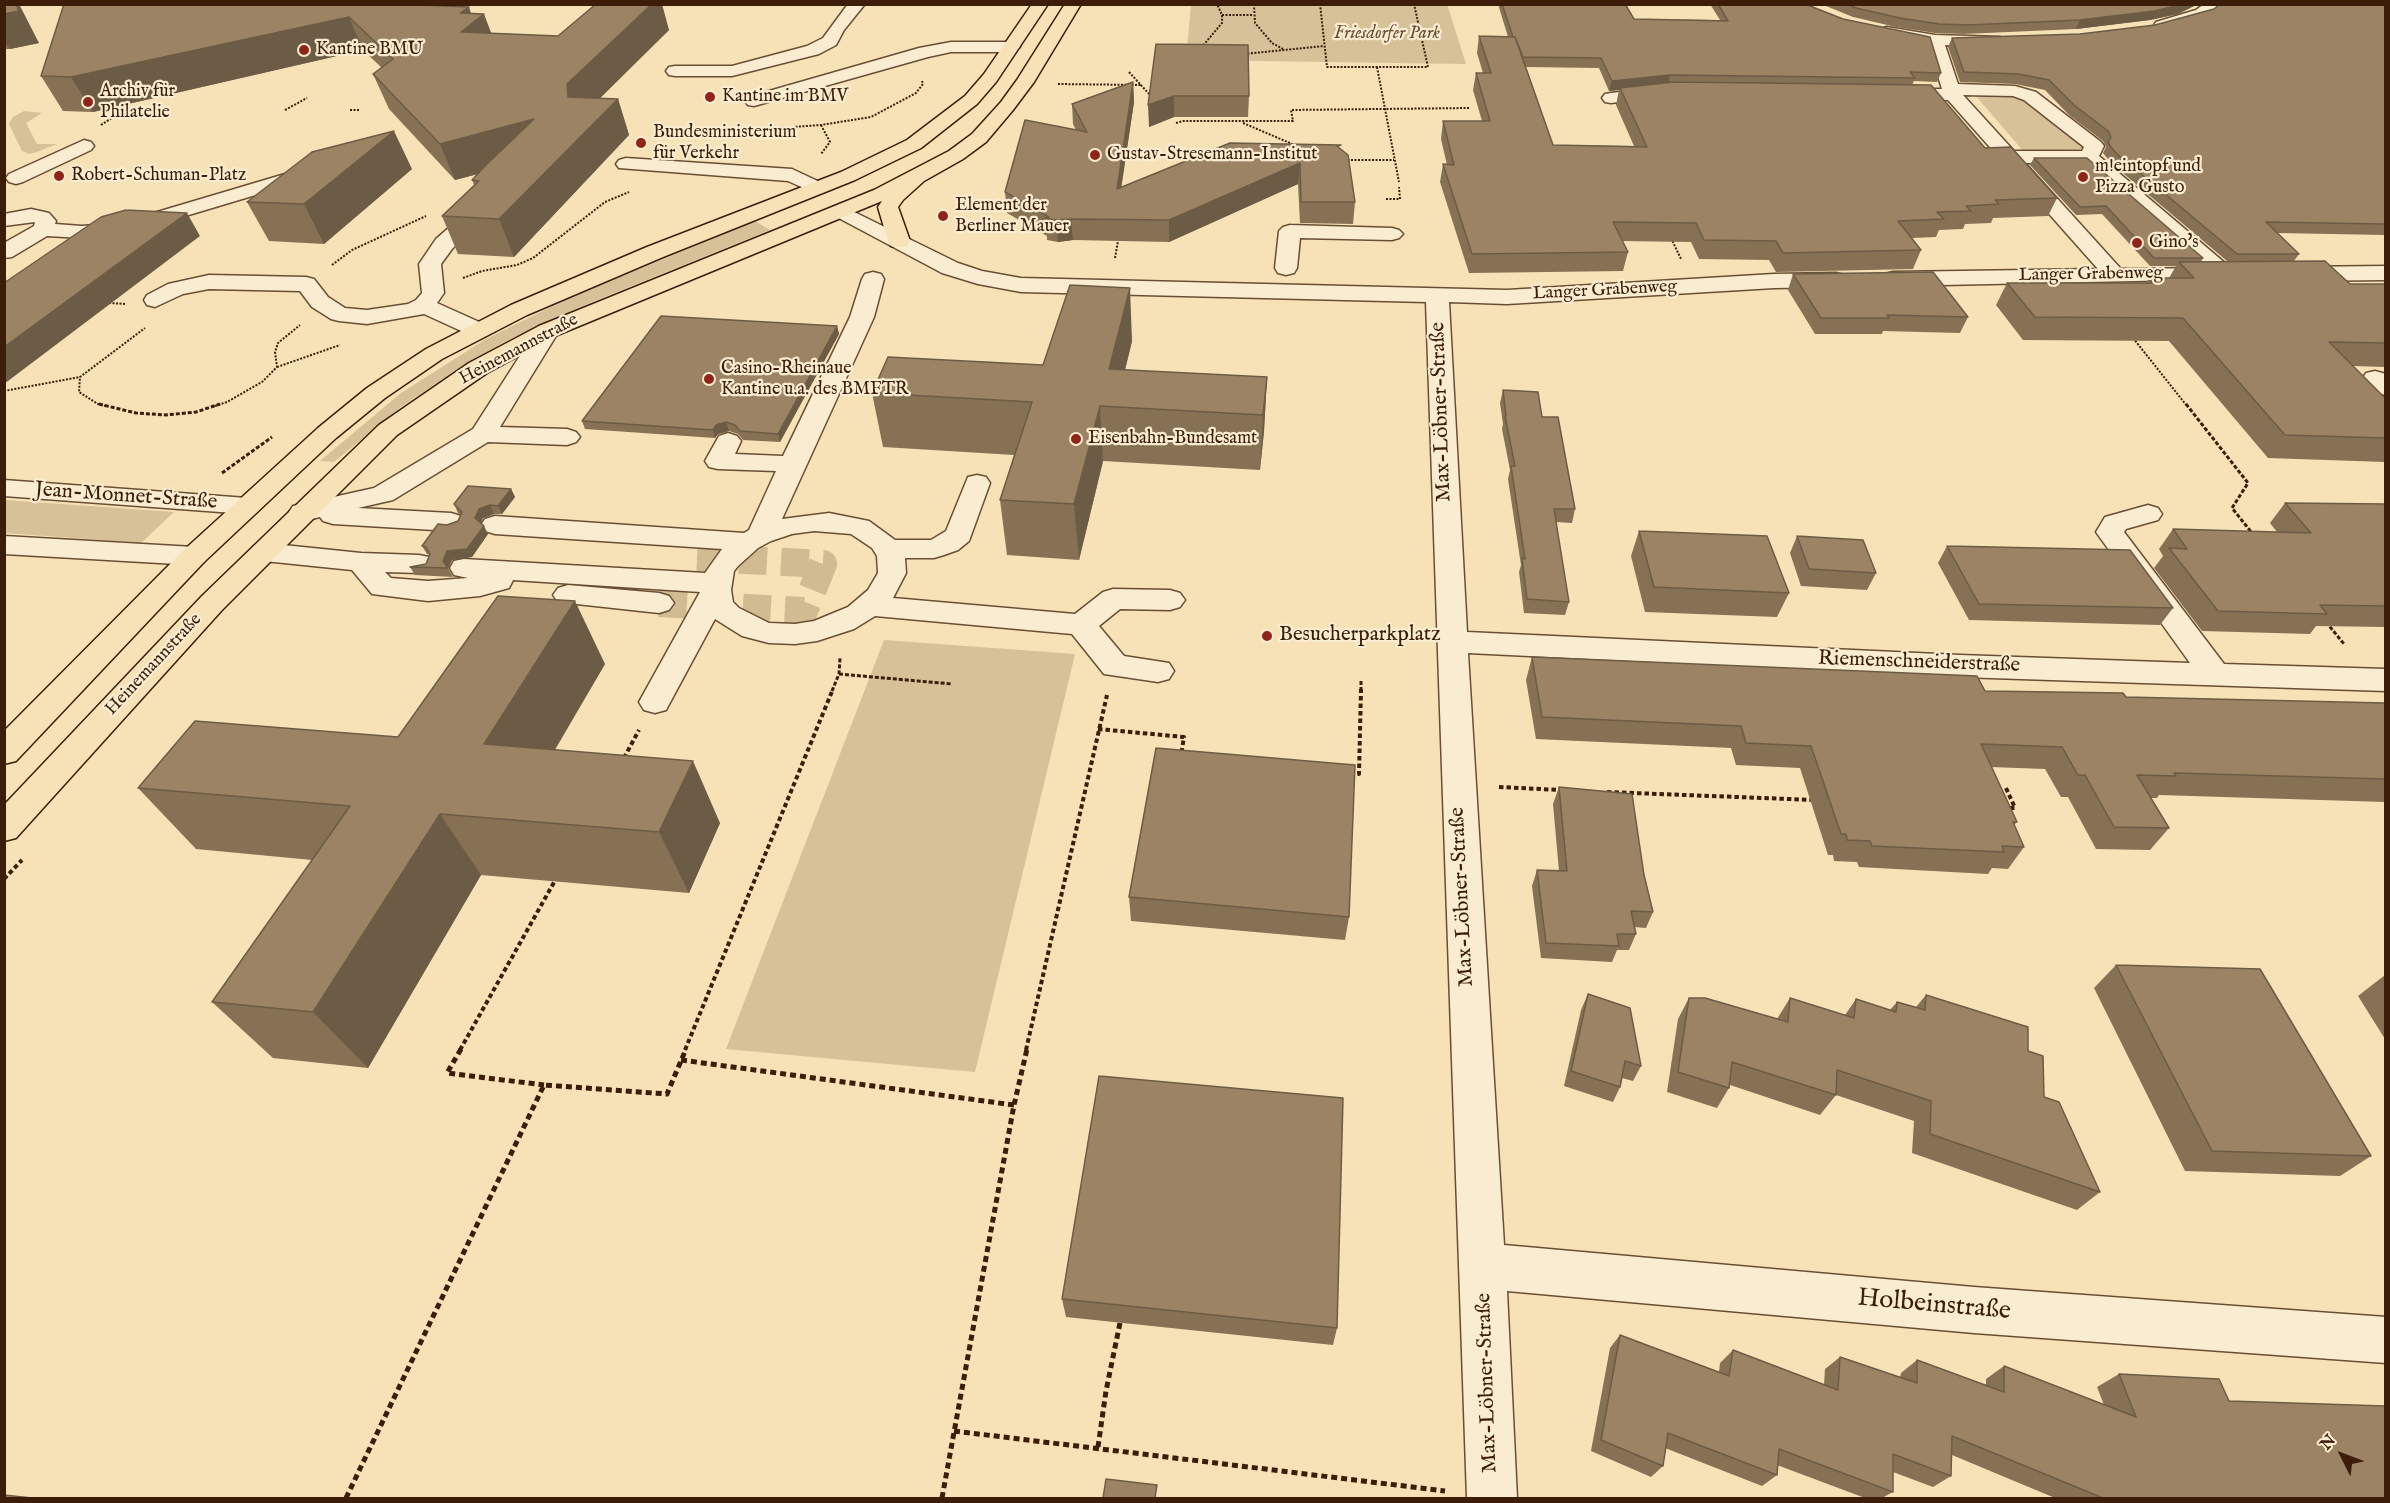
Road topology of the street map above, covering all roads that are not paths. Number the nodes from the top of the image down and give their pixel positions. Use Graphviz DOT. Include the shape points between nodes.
graph roads {
  1 [pos="857,4"];
  2 [pos="1040,4"];
  3 [pos="1073,4"];
  4 [pos="2216,4"];
  5 [pos="2150,27"];
  6 [pos="1867,28"];
  7 [pos="1935,40"];
  8 [pos="2011,40"];
  9 [pos="1012,47"];
  10 [pos="675,70"];
  11 [pos="1683,92"];
  12 [pos="1952,92"];
  13 [pos="1882,94"];
  14 [pos="1611,98"];
  15 [pos="971,100"];
  16 [pos="754,101"];
  17 [pos="84,146"];
  18 [pos="2009,157"];
  19 [pos="2089,157"];
  20 [pos="626,164"];
  21 [pos="315,171"];
  22 [pos="10,173"];
  23 [pos="921,176"];
  24 [pos="811,190"];
  25 [pos="490,201"];
  26 [pos="840,211"];
  27 [pos="9,218"];
  28 [pos="43,229"];
  29 [pos="1392,234"];
  30 [pos="899,241"];
  31 [pos="5,251"];
  32 [pos="1286,268"];
  33 [pos="325,270"];
  34 [pos="2385,273"];
  35 [pos="2279,274"];
  36 [pos="2115,275"];
  37 [pos="873,279"];
  38 [pos="313,293"];
  39 [pos="1437,296"];
  40 [pos="428,299"];
  41 [pos="155,300"];
  42 [pos="478,330"];
  43 [pos="547,331"];
  44 [pos="483,434"];
  45 [pos="567,437"];
  46 [pos="728,441"];
  47 [pos="792,464"];
  48 [pos="977,483"];
  49 [pos="4,488"];
  50 [pos="248,506"];
  51 [pos="303,512"];
  52 [pos="2148,514"];
  53 [pos="359,517"];
  54 [pos="451,522"];
  55 [pos="754,538"];
  56 [pos="4,545"];
  57 [pos="888,549"];
  58 [pos="264,552"];
  59 [pos="194,556"];
  60 [pos="686,557"];
  61 [pos="322,558"];
  62 [pos="372,563"];
  63 [pos="419,564"];
  64 [pos="472,577"];
  65 [pos="716,586"];
  66 [pos="1170,600"];
  67 [pos="659,603"];
  68 [pos="870,606"];
  69 [pos="1082,625"];
  70 [pos="1452,642"];
  71 [pos="1158,671"];
  72 [pos="2215,674"];
  73 [pos="2379,680"];
  74 [pos="655,702"];
  75 [pos="4,752"];
  76 [pos="4,828"];
  77 [pos="1483,1266"];
  78 [pos="2385,1340"];
  79 [pos="1492,1497"];
  1 -- 10 [label="street" via="830,41 813,50 732,71"];
  2 -- 9 [label="main road, Heinemannstraße"];
  3 -- 23 [label="main road, Heinemannstraße" via="1025,82 980,138"];
  4 -- 5 [label="street" via="2183,20"];
  6 -- 7 [label="street"];
  7 -- 8 [label="street"];
  7 -- 12 [label="street"];
  9 -- 15 [label="main road, Heinemannstraße"];
  9 -- 16 [label="street" via="951,47"];
  11 -- 14 [label="street"];
  12 -- 13 [label="street"];
  12 -- 18 [label="street"];
  12 -- 19 [label="street" via="2015,91 2030,96 2094,146"];
  15 -- 24 [label="main road, Heinemannstraße" via="914,144"];
  15 -- 26 [label="main road" via="950,133 849,190"];
  17 -- 22 [label="street"];
  18 -- 19 [label="street"];
  18 -- 36 [label="street"];
  19 -- 36 [label="street, Langer Grabenweg" via="2234,274"];
  20 -- 24 [label="street" via="792,175"];
  21 -- 28 [label="street" via="122,229"];
  22 -- 27 [label="street" via="20,196"];
  23 -- 26 [label="main road, Heinemannstraße"];
  23 -- 30 [label="main road" via="895,196 888,207"];
  24 -- 26 [label="main road"];
  24 -- 42 [label="main road, Heinemannstraße" via="586,281"];
  25 -- 40 [label="street" via="444,244 430,264"];
  26 -- 30 [label="street, Langer Grabenweg"];
  26 -- 43 [label="main road, Heinemannstraße"];
  27 -- 28 [label="street" via="42,217 46,221"];
  28 -- 31 [label="street"];
  29 -- 32 [label="street" via="1290,231"];
  30 -- 39 [label="street, Langer Grabenweg" via="950,268 978,278 1021,285"];
  33 -- 38 [label="street"];
  34 -- 35 [label="street"];
  36 -- 39 [label="street, Langer Grabenweg" via="1863,279 1507,297"];
  37 -- 47 [label="street" via="862,317"];
  38 -- 40 [label="street" via="339,314 366,317 393,314"];
  38 -- 41 [label="street" via="209,282 176,289"];
  39 -- 70 [label="street, Max-Löbner-Straße"];
  40 -- 42 [label="street"];
  42 -- 50 [label="main road, Heinemannstraße" via="375,393"];
  43 -- 44 [label="street"];
  43 -- 51 [label="main road, Heinemannstraße" via="478,368 388,430"];
  44 -- 45 [label="street"];
  44 -- 51 [label="street" via="383,494"];
  46 -- 47 [label="street" via="718,461"];
  47 -- 55 [label="street"];
  48 -- 57 [label="street" via="959,535 948,544 934,549"];
  49 -- 50 [label="street, Jean-Monnet-Straße"];
  50 -- 51 [label="main road"];
  50 -- 59 [label="main road, Heinemannstraße"];
  51 -- 53 [label="street"];
  51 -- 58 [label="main road, Heinemannstraße"];
  52 -- 72 [label="street" via="2115,524 2110,532"];
  53 -- 54 [label="street"];
  53 -- 61 [label="street" via="365,526 345,546"];
  55 -- 57 [label="street" via="788,526 829,522 859,527"];
  55 -- 60 [label="street" via="495,525 523,543 554,550"];
  55 -- 65 [label="street" via="729,559"];
  56 -- 59 [label="street"];
  57 -- 68 [label="street" via="892,573"];
  58 -- 59 [label="main road"];
  58 -- 61 [label="street"];
  58 -- 76 [label="main road, Heinemannstraße"];
  59 -- 75 [label="main road, Heinemannstraße"];
  61 -- 62 [label="street"];
  62 -- 63 [label="street"];
  62 -- 64 [label="street" via="382,587 428,591"];
  64 -- 65 [label="street" via="535,571"];
  64 -- 67 [label="street"];
  65 -- 68 [label="street" via="719,604 728,615 769,633 817,631"];
  65 -- 74 [label="street"];
  66 -- 69 [label="street" via="1113,599"];
  68 -- 69 [label="street"];
  69 -- 71 [label="street" via="1115,666"];
  70 -- 72 [label="street, Riemenschneiderstraße"];
  70 -- 77 [label="street, Max-Löbner-Straße"];
  72 -- 73 [label="street, Riemenschneiderstraße"];
  77 -- 78 [label="street, Holbeinstraße" via="1974,1310"];
  77 -- 79 [label="street, Max-Löbner-Straße"];
}
